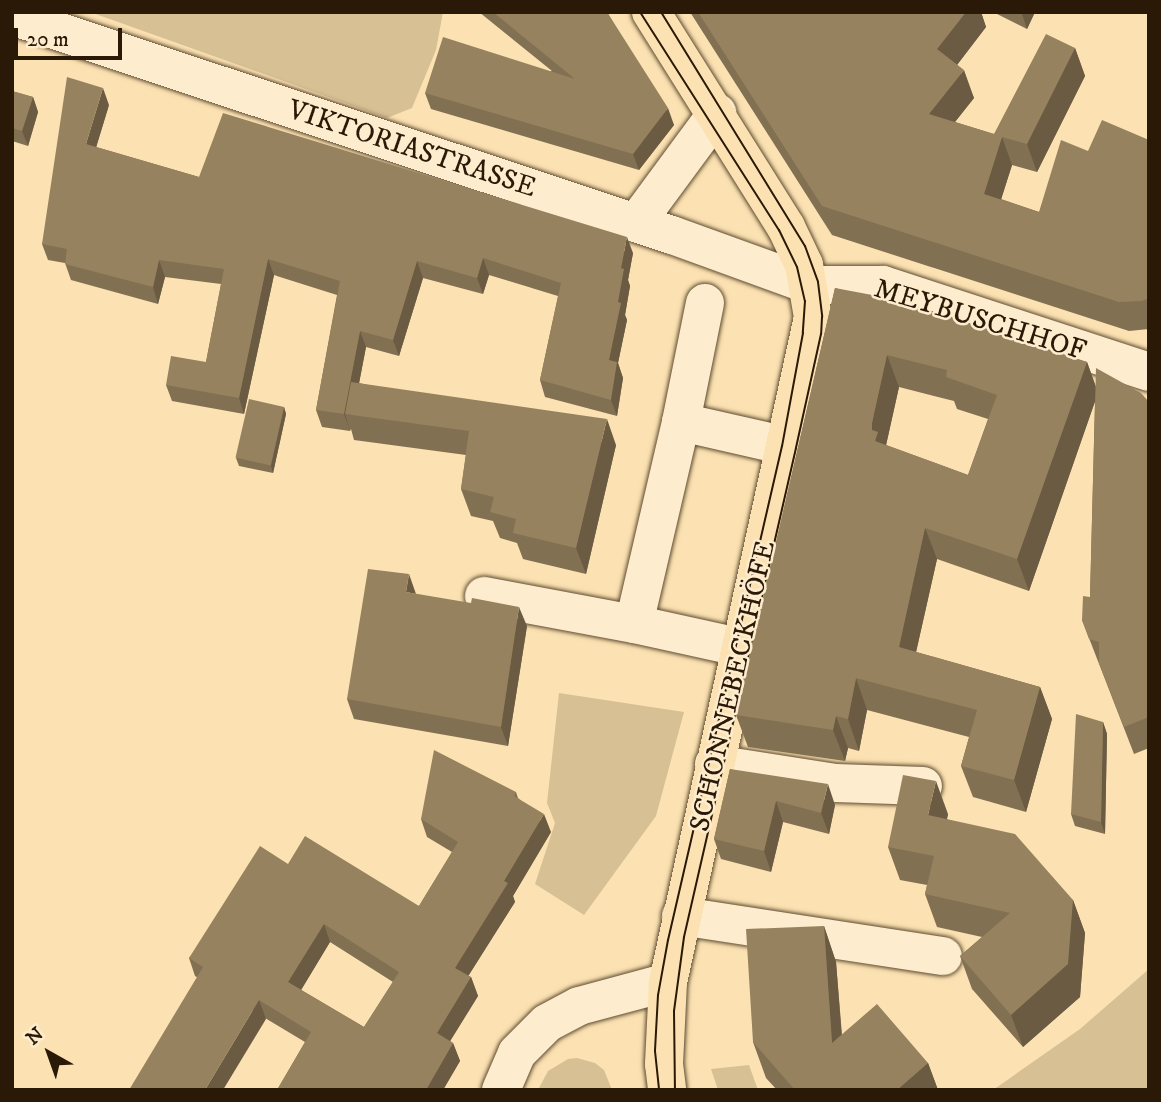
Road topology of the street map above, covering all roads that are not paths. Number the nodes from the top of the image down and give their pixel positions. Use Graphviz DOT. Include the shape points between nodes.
graph roads {
  1 [pos="651,12"];
  2 [pos="12,16"];
  3 [pos="717,113"];
  4 [pos="636,223"];
  5 [pos="810,285"];
  6 [pos="705,303"];
  7 [pos="1149,372"];
  8 [pos="681,422"];
  9 [pos="787,446"];
  10 [pos="488,585"];
  11 [pos="636,613"];
  12 [pos="743,648"];
  13 [pos="713,764"];
  14 [pos="923,786"];
  15 [pos="681,916"];
  16 [pos="943,956"];
  17 [pos="667,982"];
  18 [pos="501,1090"];
  19 [pos="667,1090"];
  1 -- 3 [label="main road"];
  2 -- 4 [label="street, VIKTORIASTRASSE"];
  3 -- 4 [label="street"];
  3 -- 5 [label="main road" via="786,227"];
  4 -- 5 [label="street, VIKTORIASTRASSE"];
  5 -- 7 [label="street, MEYBUSCHHOF" via="883,285"];
  5 -- 9 [label="main road, SCHONNEBECKHÖFE" via="811,334"];
  6 -- 8 [label="street"];
  8 -- 9 [label="street"];
  8 -- 11 [label="street"];
  9 -- 12 [label="main road, SCHONNEBECKHÖFE"];
  10 -- 11 [label="street"];
  11 -- 12 [label="street"];
  12 -- 13 [label="main road, SCHONNEBECKHÖFE"];
  13 -- 14 [label="street" via="836,783"];
  13 -- 15 [label="main road, SCHONNEBECKHÖFE"];
  15 -- 16 [label="street"];
  15 -- 17 [label="main road, SCHONNEBECKHÖFE"];
  17 -- 18 [label="street" via="579,1006 547,1023 517,1053"];
  17 -- 19 [label="main road, SCHONNEBECKHÖFE"];
}
